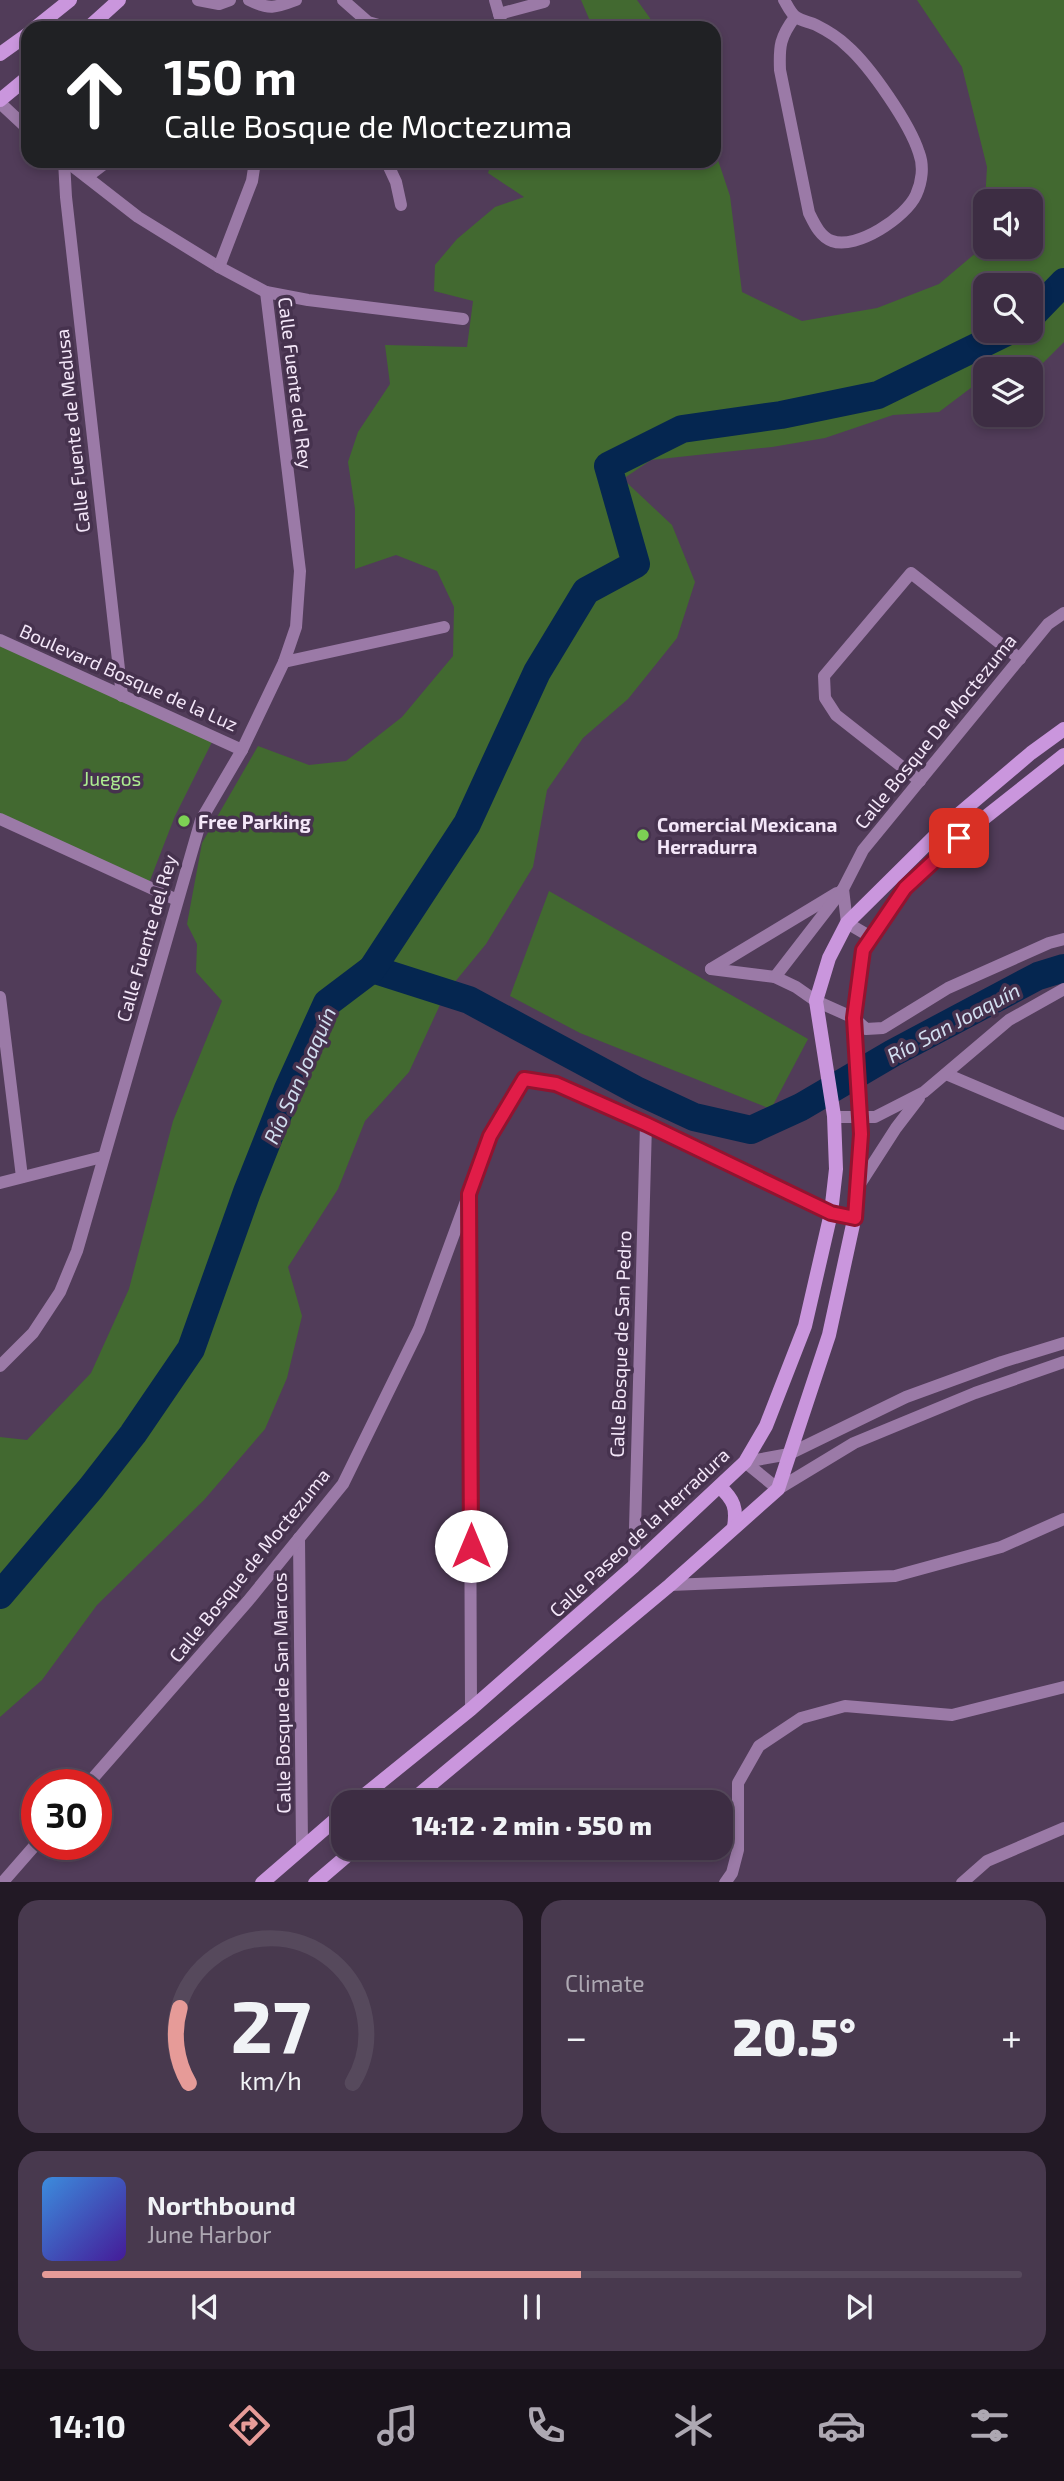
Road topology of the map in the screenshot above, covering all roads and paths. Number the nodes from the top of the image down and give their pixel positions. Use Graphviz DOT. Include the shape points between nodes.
graph roads {
  1 [pos="70,0"];
  2 [pos="119,0"];
  3 [pos="198,0"];
  4 [pos="230,0"];
  5 [pos="249,0"];
  6 [pos="296,0"];
  7 [pos="343,0"];
  8 [pos="495,0"];
  9 [pos="784,0"];
  10 [pos="544,2"];
  11 [pos="499,14"];
  12 [pos="795,17"];
  13 [pos="44,21"];
  14 [pos="96,21"];
  15 [pos="368,21"];
  16 [pos="501,21"];
  17 [pos="21,39"];
  18 [pos="0,54"];
  19 [pos="21,83"];
  20 [pos="0,101"];
  21 [pos="21,122"];
  22 [pos="65,168"];
  23 [pos="75,168"];
  24 [pos="99,168"];
  25 [pos="254,168"];
  26 [pos="392,168"];
  27 [pos="87,177"];
  28 [pos="401,205"];
  29 [pos="219,267"];
  30 [pos="267,292"];
  31 [pos="463,319"];
  32 [pos="1064,613"];
  33 [pos="444,627"];
  34 [pos="0,640"];
  35 [pos="1020,659"];
  36 [pos="284,663"];
  37 [pos="121,696"];
  38 [pos="1064,729"];
  39 [pos="242,750"];
  40 [pos="1064,755"];
  41 [pos="920,781"];
  42 [pos="0,819"];
  43 [pos="843,889"];
  44 [pos="177,900"];
  45 [pos="847,923"];
  46 [pos="872,937"];
  47 [pos="1064,939"];
  48 [pos="775,977"];
  49 [pos="1064,989"];
  50 [pos="0,997"];
  51 [pos="816,1001"];
  52 [pos="854,1018"];
  53 [pos="946,1074"];
  54 [pos="924,1092"];
  55 [pos="860,1116"];
  56 [pos="834,1117"];
  57 [pos="646,1124"];
  58 [pos="1064,1124"];
  59 [pos="102,1157"];
  60 [pos="22,1177"];
  61 [pos="0,1183"];
  62 [pos="858,1187"];
  63 [pos="469,1194"];
  64 [pos="831,1213"];
  65 [pos="855,1218"];
  66 [pos="1064,1343"];
  67 [pos="1064,1362"];
  68 [pos="0,1366"];
  69 [pos="789,1454"];
  70 [pos="745,1462"];
  71 [pos="720,1487"];
  72 [pos="778,1489"];
  73 [pos="1064,1519"];
  74 [pos="734,1527"];
  75 [pos="299,1538"];
  76 [pos="634,1566"];
  77 [pos="670,1585"];
  78 [pos="1064,1687"];
  79 [pos="471,1709"];
  80 [pos="101,1769"];
  81 [pos="371,1790"];
  82 [pos="424,1790"];
  83 [pos="331,1823"];
  84 [pos="1064,1828"];
  85 [pos="302,1846"];
  86 [pos="22,1860"];
  87 [pos="342,1860"];
  88 [pos="2,1882"];
  89 [pos="262,1882"];
  90 [pos="315,1882"];
  91 [pos="725,1882"];
  92 [pos="962,1882"];
  1 -- 13 [label="main road"];
  2 -- 14 [label="main road"];
  3 -- 4 [label="street" via="209,4"];
  5 -- 6 [label="street" via="272,8"];
  7 -- 15 [label="street"];
  8 -- 11 [label="street"];
  9 -- 12 [label="street"];
  10 -- 11 [label="street"];
  11 -- 16 [label="street"];
  12 -- 12 [label="street" via="782,34 780,70 809,213 830,241 848,244 866,238 915,197 922,176 920,154 860,60 837,39"];
  17 -- 18 [label="main road"];
  19 -- 20 [label="main road"];
  20 -- 21 [label="street"];
  22 -- 37 [label="street, Calle Fuente de Medusa"];
  23 -- 27 [label="street, Calle Fuente del Rey"];
  24 -- 27 [label="street"];
  25 -- 29 [label="street"];
  26 -- 28 [label="street"];
  27 -- 29 [label="street, Calle Fuente del Rey" via="138,217"];
  29 -- 30 [label="street, Calle Fuente del Rey"];
  30 -- 31 [label="street"];
  30 -- 36 [label="street, Calle Fuente del Rey" via="300,571 296,627"];
  32 -- 35 [label="street, Calle Bosque De Moctezuma" via="1048,624"];
  33 -- 36 [label="street"];
  34 -- 37 [label="street, Boulevard Bosque de la Luz"];
  35 -- 41 [label="street, Calle Bosque De Moctezuma"];
  35 -- 41 [label="street" via="912,573 824,677 825,698 836,715"];
  36 -- 39 [label="street, Calle Fuente del Rey"];
  37 -- 39 [label="street, Boulevard Bosque de la Luz"];
  38 -- 45 [label="main road, Calle Paseo de la Herradura" via="946,825"];
  39 -- 44 [label="street, Calle Fuente del Rey" via="201,820"];
  40 -- 46 [label="main road" via="959,838 905,888"];
  41 -- 43 [label="street, Calle Bosque De Moctezuma" via="863,850"];
  42 -- 44 [label="street"];
  43 -- 45 [label="street"];
  43 -- 48 [label="street, Calle Bosque De Moctezuma"];
  43 -- 48 [label="street" via="711,969"];
  44 -- 59 [label="street, Calle Fuente del Rey"];
  45 -- 46 [label="street"];
  45 -- 51 [label="main road, Calle Paseo de la Herradura" via="828,958"];
  46 -- 52 [label="main road" via="863,950"];
  47 -- 52 [label="street" via="948,988 883,1028 866,1029"];
  48 -- 51 [label="street"];
  49 -- 53 [label="street" via="1009,1020"];
  50 -- 60 [label="street"];
  51 -- 52 [label="street"];
  51 -- 56 [label="main road, Calle Paseo de la Herradura"];
  52 -- 55 [label="main road"];
  53 -- 54 [label="street"];
  53 -- 58 [label="street"];
  54 -- 55 [label="street" via="883,1114"];
  54 -- 62 [label="street"];
  55 -- 56 [label="street"];
  55 -- 62 [label="main road"];
  56 -- 64 [label="main road, Calle Paseo de la Herradura" via="836,1169"];
  57 -- 63 [label="street, Calle Bosque de Moctezuma" via="556,1084 524,1079 490,1136"];
  57 -- 64 [label="street"];
  57 -- 76 [label="street, Calle Bosque de San Pedro"];
  59 -- 60 [label="street"];
  59 -- 68 [label="street, Calle Fuente del Rey" via="61,1292 33,1333"];
  60 -- 61 [label="street"];
  62 -- 65 [label="main road"];
  63 -- 75 [label="street, Calle Bosque de Moctezuma" via="419,1329 349,1472"];
  63 -- 79 [label="street"];
  64 -- 65 [label="street"];
  64 -- 70 [label="main road, Calle Paseo de la Herradura" via="805,1326 766,1426"];
  65 -- 69 [label="main road" via="829,1335"];
  66 -- 69 [label="street" via="906,1397"];
  67 -- 72 [label="street" via="854,1443"];
  69 -- 70 [label="street"];
  69 -- 72 [label="main road"];
  70 -- 71 [label="main road, Calle Paseo de la Herradura"];
  70 -- 72 [label="street"];
  71 -- 74 [label="main road" via="733,1499"];
  71 -- 76 [label="main road, Calle Paseo de la Herradura"];
  72 -- 74 [label="main road"];
  73 -- 77 [label="street" via="1001,1547 895,1576"];
  74 -- 77 [label="main road"];
  75 -- 80 [label="street, Calle Bosque de Moctezuma"];
  75 -- 85 [label="street, Calle Bosque de San Marcos"];
  76 -- 79 [label="main road, Calle Paseo de la Herradura"];
  77 -- 82 [label="main road"];
  78 -- 91 [label="street" via="952,1715 845,1706 802,1718 759,1746 738,1783 738,1850 733,1873"];
  79 -- 81 [label="main road, Calle Paseo de la Herradura"];
  83 -- 85 [label="main road"];
  84 -- 92 [label="street" via="987,1861"];
  85 -- 89 [label="main road"];
  86 -- 88 [label="street"];
  87 -- 90 [label="main road"];
}
